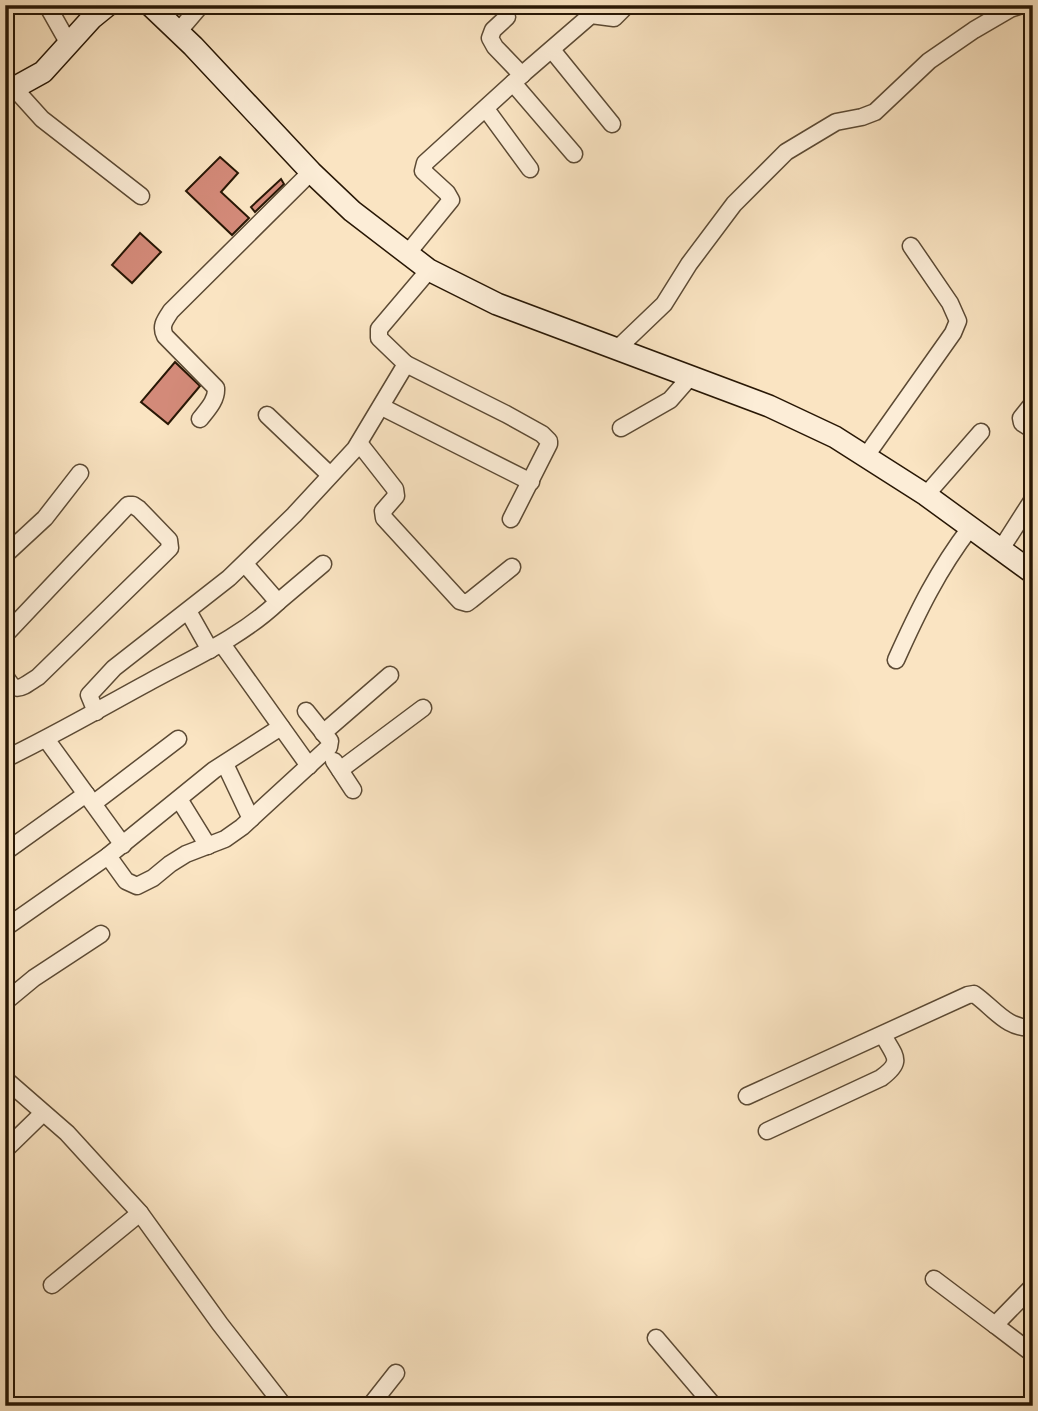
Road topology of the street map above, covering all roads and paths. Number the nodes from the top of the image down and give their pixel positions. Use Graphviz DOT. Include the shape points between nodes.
graph roads {
  1 [pos="47,5"];
  2 [pos="108,5"];
  3 [pos="150,5"];
  4 [pos="201,5"];
  5 [pos="627,5"];
  6 [pos="1022,5"];
  7 [pos="507,17"];
  8 [pos="178,32"];
  9 [pos="69,44"];
  10 [pos="552,50"];
  11 [pos="517,79"];
  12 [pos="9,90"];
  13 [pos="486,109"];
  14 [pos="612,124"];
  15 [pos="574,154"];
  16 [pos="530,169"];
  17 [pos="311,172"];
  18 [pos="141,196"];
  19 [pos="911,246"];
  20 [pos="407,254"];
  21 [pos="429,270"];
  22 [pos="617,349"];
  23 [pos="406,364"];
  24 [pos="691,376"];
  25 [pos="1033,403"];
  26 [pos="382,407"];
  27 [pos="267,415"];
  28 [pos="200,419"];
  29 [pos="621,428"];
  30 [pos="1033,430"];
  31 [pos="981,432"];
  32 [pos="359,443"];
  33 [pos="866,456"];
  34 [pos="80,473"];
  35 [pos="330,475"];
  36 [pos="531,482"];
  37 [pos="926,495"];
  38 [pos="1033,499"];
  39 [pos="511,519"];
  40 [pos="970,528"];
  41 [pos="1001,549"];
  42 [pos="5,555"];
  43 [pos="245,564"];
  44 [pos="323,564"];
  45 [pos="512,567"];
  46 [pos="1033,573"];
  47 [pos="278,602"];
  48 [pos="188,611"];
  49 [pos="5,635"];
  50 [pos="216,647"];
  51 [pos="896,660"];
  52 [pos="5,675"];
  53 [pos="390,675"];
  54 [pos="423,708"];
  55 [pos="306,711"];
  56 [pos="96,712"];
  57 [pos="281,727"];
  58 [pos="323,733"];
  59 [pos="46,739"];
  60 [pos="178,739"];
  61 [pos="327,750"];
  62 [pos="5,759"];
  63 [pos="225,764"];
  64 [pos="309,766"];
  65 [pos="340,770"];
  66 [pos="353,790"];
  67 [pos="90,798"];
  68 [pos="179,799"];
  69 [pos="251,819"];
  70 [pos="123,845"];
  71 [pos="208,846"];
  72 [pos="5,852"];
  73 [pos="108,856"];
  74 [pos="5,928"];
  75 [pos="101,934"];
  76 [pos="5,1002"];
  77 [pos="1033,1027"];
  78 [pos="883,1035"];
  79 [pos="5,1079"];
  80 [pos="747,1096"];
  81 [pos="43,1113"];
  82 [pos="768,1130"];
  83 [pos="5,1150"];
  84 [pos="140,1213"];
  85 [pos="934,1279"];
  86 [pos="52,1284"];
  87 [pos="1033,1286"];
  88 [pos="995,1325"];
  89 [pos="656,1338"];
  90 [pos="1033,1354"];
  91 [pos="396,1373"];
  92 [pos="284,1406"];
  93 [pos="370,1406"];
  94 [pos="714,1406"];
  1 -- 9 [label="street"];
  2 -- 9 [label="street"];
  3 -- 8 [label="street"];
  4 -- 8 [label="street"];
  5 -- 10 [label="street" via="614,18 591,15"];
  6 -- 22 [label="street" via="929,61 875,112 836,122 786,152 734,204 664,304"];
  7 -- 11 [label="street" via="490,38"];
  8 -- 17 [label="street"];
  9 -- 12 [label="street" via="43,72"];
  10 -- 11 [label="street"];
  10 -- 14 [label="street"];
  11 -- 13 [label="street"];
  11 -- 15 [label="street"];
  12 -- 18 [label="street"];
  13 -- 16 [label="street"];
  13 -- 20 [label="street" via="425,163 423,171 451,200"];
  17 -- 20 [label="street"];
  17 -- 28 [label="street" via="164,321 165,337 216,388 217,395"];
  19 -- 33 [label="street" via="958,321"];
  20 -- 21 [label="street"];
  21 -- 22 [label="street" via="497,304"];
  21 -- 23 [label="street" via="378,332"];
  22 -- 24 [label="street"];
  23 -- 26 [label="street"];
  23 -- 36 [label="street" via="547,437 550,444"];
  24 -- 29 [label="street" via="670,400"];
  24 -- 33 [label="street" via="824,431"];
  25 -- 30 [label="street" via="1021,418"];
  26 -- 32 [label="street"];
  26 -- 36 [label="street"];
  27 -- 35 [label="street"];
  31 -- 37 [label="street"];
  32 -- 35 [label="street"];
  32 -- 45 [label="street" via="395,489 394,499 383,511 384,519 460,601 467,603"];
  33 -- 37 [label="street"];
  34 -- 42 [label="street" via="45,518"];
  35 -- 43 [label="street"];
  36 -- 39 [label="street"];
  37 -- 40 [label="street"];
  38 -- 41 [label="street"];
  40 -- 41 [label="street"];
  40 -- 51 [label="street" via="934,580"];
  41 -- 46 [label="street"];
  43 -- 47 [label="street"];
  43 -- 48 [label="street"];
  44 -- 47 [label="street"];
  47 -- 50 [label="street" via="257,622"];
  48 -- 50 [label="street"];
  48 -- 56 [label="street" via="90,691"];
  49 -- 52 [label="street" via="128,505 139,509 169,540 170,548 38,677 15,688"];
  50 -- 56 [label="street"];
  50 -- 57 [label="street"];
  53 -- 58 [label="street"];
  54 -- 65 [label="street"];
  55 -- 58 [label="street"];
  56 -- 59 [label="street"];
  57 -- 63 [label="street"];
  57 -- 64 [label="street"];
  58 -- 61 [label="street" via="330,741"];
  59 -- 62 [label="street"];
  59 -- 67 [label="street"];
  60 -- 67 [label="street"];
  61 -- 64 [label="street"];
  61 -- 65 [label="street"];
  63 -- 68 [label="street"];
  63 -- 69 [label="street"];
  64 -- 69 [label="street"];
  65 -- 66 [label="street"];
  67 -- 70 [label="street"];
  67 -- 72 [label="street"];
  68 -- 70 [label="street"];
  68 -- 71 [label="street"];
  69 -- 71 [label="street"];
  70 -- 73 [label="street"];
  71 -- 73 [label="street" via="186,854 137,886 126,881"];
  73 -- 74 [label="street"];
  75 -- 76 [label="street"];
  77 -- 78 [label="street" via="1025,1029 1004,1020 974,995 958,998"];
  78 -- 80 [label="street"];
  78 -- 82 [label="street" via="897,1063 894,1069"];
  79 -- 81 [label="street"];
  81 -- 83 [label="street"];
  81 -- 84 [label="street"];
  84 -- 86 [label="street"];
  84 -- 92 [label="street"];
  85 -- 88 [label="street"];
  87 -- 88 [label="street"];
  88 -- 90 [label="street"];
  89 -- 94 [label="street"];
  91 -- 93 [label="street"];
}
